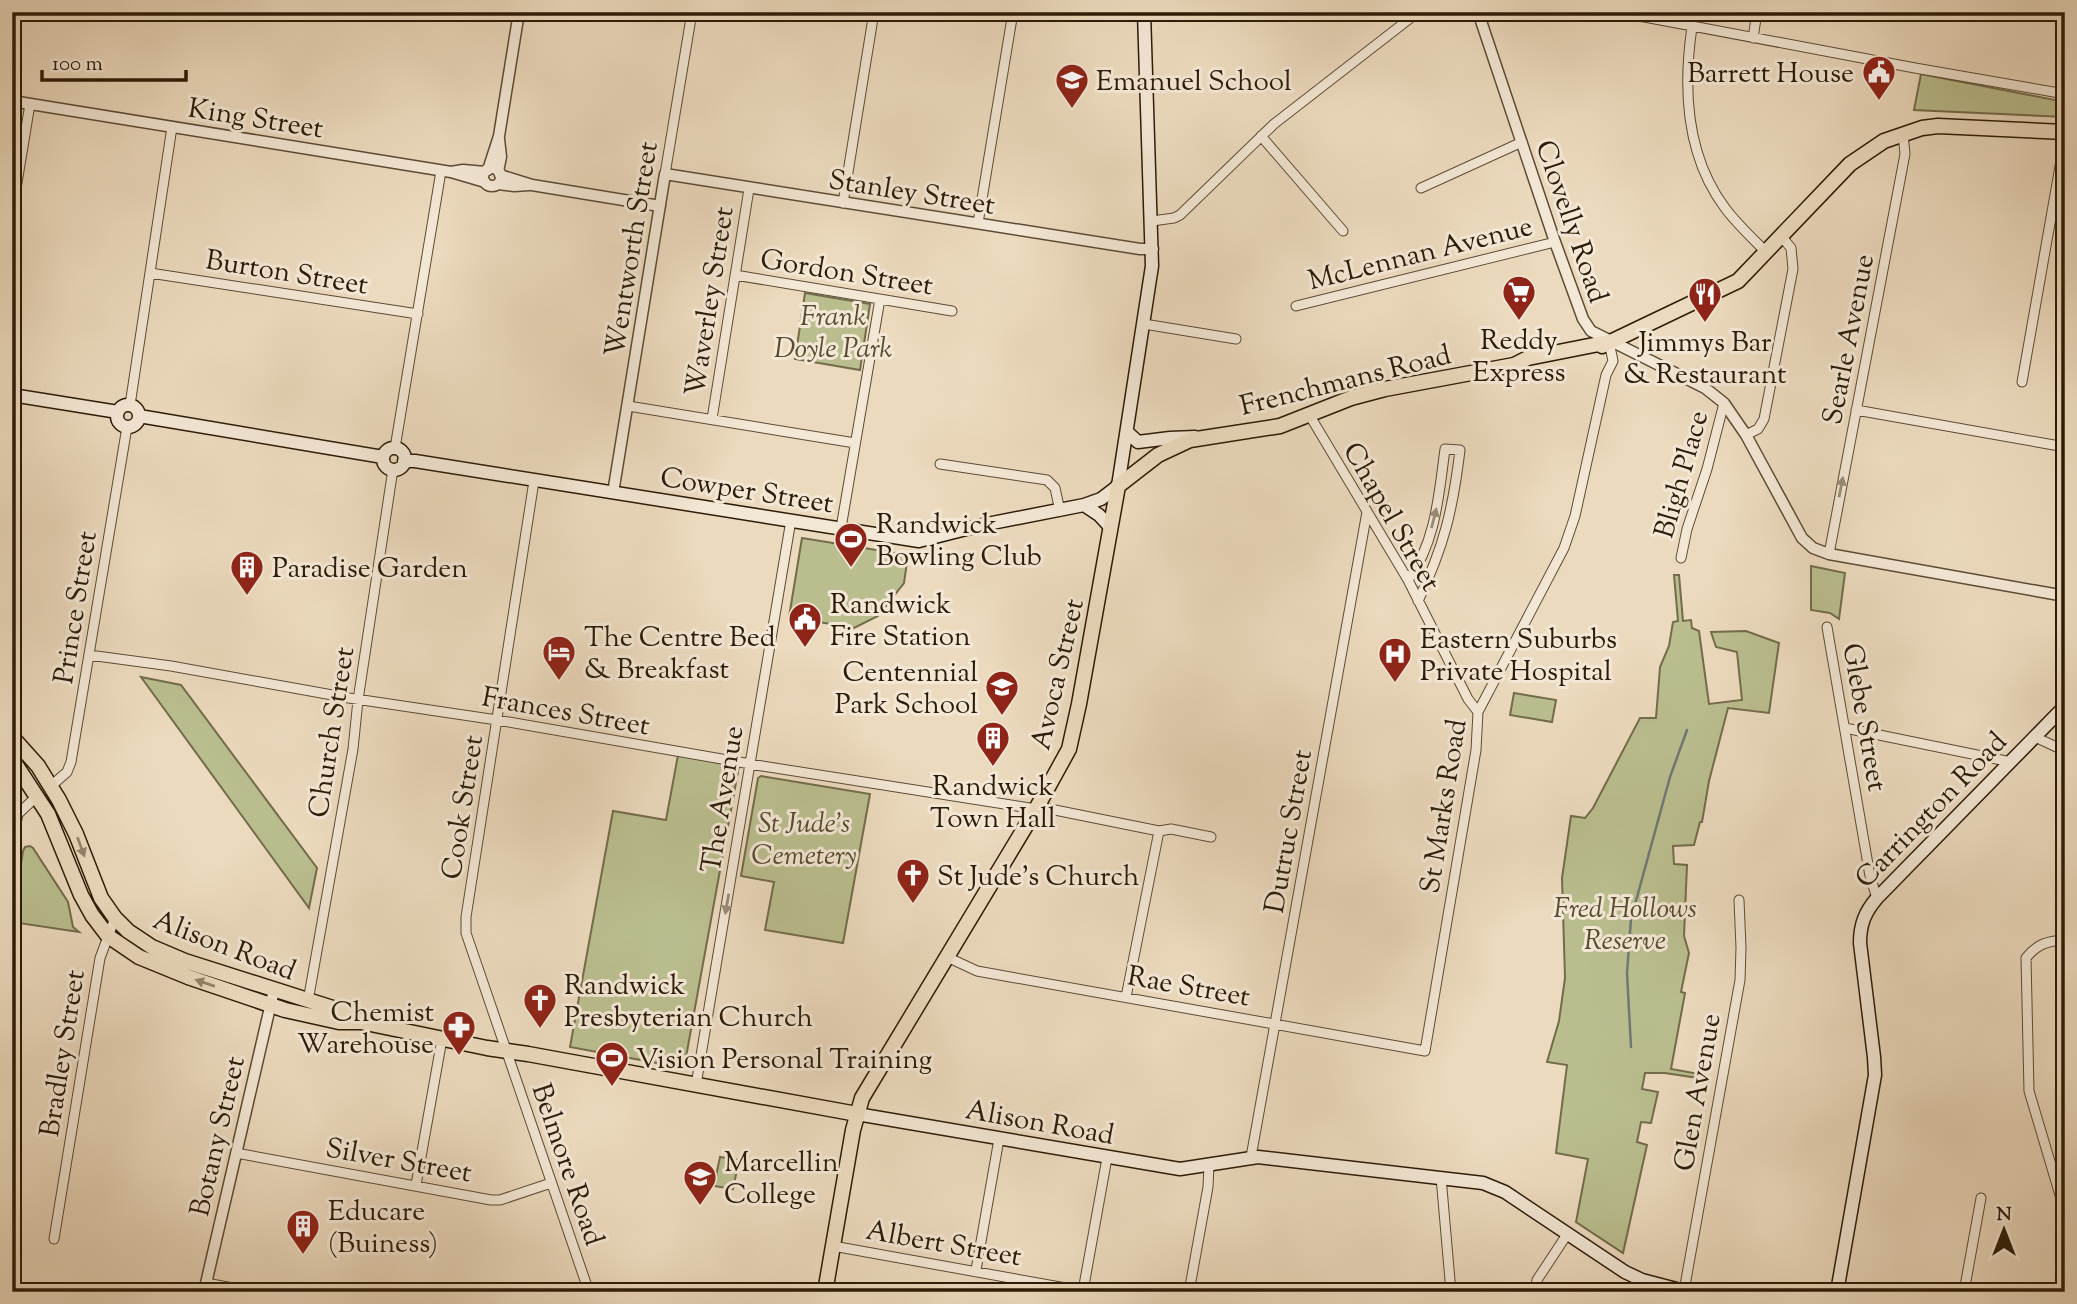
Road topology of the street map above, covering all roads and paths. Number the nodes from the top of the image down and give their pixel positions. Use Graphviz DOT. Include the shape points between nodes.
graph roads {
  1 [pos="519,12"];
  2 [pos="692,12"];
  3 [pos="874,12"];
  4 [pos="1013,12"];
  5 [pos="1144,12"];
  6 [pos="1478,12"];
  7 [pos="1618,12"];
  8 [pos="1757,12"];
  9 [pos="1413,16"];
  10 [pos="1692,27"];
  11 [pos="1753,38"];
  12 [pos="2065,94"];
  13 [pos="12,101"];
  14 [pos="30,104"];
  15 [pos="172,127"];
  16 [pos="2065,132"];
  17 [pos="1903,134"];
  18 [pos="1261,136"];
  19 [pos="2065,138"];
  20 [pos="1522,142"];
  21 [pos="446,172"];
  22 [pos="665,174"];
  23 [pos="492,176"];
  24 [pos="1421,188"];
  25 [pos="749,189"];
  26 [pos="843,203"];
  27 [pos="660,206"];
  28 [pos="12,213"];
  29 [pos="1152,221"];
  30 [pos="978,223"];
  31 [pos="1343,231"];
  32 [pos="1782,236"];
  33 [pos="1555,242"];
  34 [pos="1153,249"];
  35 [pos="1766,252"];
  36 [pos="150,273"];
  37 [pos="735,275"];
  38 [pos="880,299"];
  39 [pos="1296,306"];
  40 [pos="952,311"];
  41 [pos="418,314"];
  42 [pos="1144,324"];
  43 [pos="1236,340"];
  44 [pos="1609,342"];
  45 [pos="2022,382"];
  46 [pos="12,395"];
  47 [pos="1724,403"];
  48 [pos="628,406"];
  49 [pos="134,410"];
  50 [pos="1856,410"];
  51 [pos="118,412"];
  52 [pos="1310,416"];
  53 [pos="712,419"];
  54 [pos="127,427"];
  55 [pos="1127,432"];
  56 [pos="1746,435"];
  57 [pos="1207,437"];
  58 [pos="855,443"];
  59 [pos="2065,447"];
  60 [pos="395,448"];
  61 [pos="383,457"];
  62 [pos="404,461"];
  63 [pos="940,464"];
  64 [pos="393,469"];
  65 [pos="534,481"];
  66 [pos="1118,486"];
  67 [pos="613,493"];
  68 [pos="1084,505"];
  69 [pos="1060,510"];
  70 [pos="1367,512"];
  71 [pos="791,520"];
  72 [pos="841,528"];
  73 [pos="1111,528"];
  74 [pos="1829,554"];
  75 [pos="1681,558"];
  76 [pos="1408,580"];
  77 [pos="2065,596"];
  78 [pos="1418,601"];
  79 [pos="1828,627"];
  80 [pos="89,655"];
  81 [pos="358,700"];
  82 [pos="2065,706"];
  83 [pos="1478,712"];
  84 [pos="497,720"];
  85 [pos="1845,728"];
  86 [pos="12,737"];
  87 [pos="2035,737"];
  88 [pos="2065,751"];
  89 [pos="12,759"];
  90 [pos="2011,762"];
  91 [pos="750,764"];
  92 [pos="51,786"];
  93 [pos="37,796"];
  94 [pos="1036,809"];
  95 [pos="1159,831"];
  96 [pos="1211,837"];
  97 [pos="12,844"];
  98 [pos="1877,898"];
  99 [pos="1740,901"];
  100 [pos="115,918"];
  101 [pos="108,936"];
  102 [pos="2065,940"];
  103 [pos="947,957"];
  104 [pos="274,990"];
  105 [pos="1126,997"];
  106 [pos="308,1001"];
  107 [pos="270,1005"];
  108 [pos="361,1022"];
  109 [pos="1275,1024"];
  110 [pos="443,1039"];
  111 [pos="1425,1051"];
  112 [pos="506,1052"];
  113 [pos="696,1085"];
  114 [pos="857,1114"];
  115 [pos="999,1139"];
  116 [pos="236,1153"];
  117 [pos="1251,1157"];
  118 [pos="1107,1158"];
  119 [pos="1209,1165"];
  120 [pos="1441,1178"];
  121 [pos="551,1183"];
  122 [pos="416,1185"];
  123 [pos="1981,1198"];
  124 [pos="2065,1212"];
  125 [pos="1568,1233"];
  126 [pos="54,1239"];
  127 [pos="832,1246"];
  128 [pos="976,1270"];
  129 [pos="204,1287"];
  130 [pos="1046,1288"];
  131 [pos="1086,1291"];
  132 [pos="1686,1291"];
  133 [pos="254,1292"];
  134 [pos="589,1292"];
  135 [pos="825,1292"];
  136 [pos="1189,1292"];
  137 [pos="1451,1292"];
  138 [pos="1535,1292"];
  139 [pos="1837,1292"];
  140 [pos="1964,1292"];
  1 -- 23 [label="street"];
  2 -- 22 [label="street, Wentworth Street"];
  3 -- 26 [label="street"];
  4 -- 30 [label="street"];
  5 -- 29 [label="main road, Avoca Street"];
  6 -- 20 [label="street, Clovelly Road"];
  7 -- 10 [label="street"];
  8 -- 11 [label="street"];
  9 -- 18 [label="street"];
  10 -- 11 [label="street"];
  10 -- 35 [label="street" via="1687,90 1698,153 1725,208"];
  11 -- 12 [label="street"];
  13 -- 14 [label="street, King Street"];
  14 -- 15 [label="street, King Street"];
  14 -- 28 [label="street"];
  15 -- 21 [label="street, King Street"];
  15 -- 36 [label="street"];
  16 -- 17 [label="main road, Frenchmans Road" via="1938,126"];
  17 -- 32 [label="main road, Frenchmans Road" via="1850,164"];
  17 -- 50 [label="street, Searle Avenue" via="1905,154"];
  18 -- 29 [label="street" via="1180,215"];
  18 -- 31 [label="street"];
  19 -- 45 [label="street"];
  20 -- 24 [label="street"];
  20 -- 33 [label="street, Clovelly Road"];
  21 -- 23 [label="street, King Street"];
  21 -- 41 [label="street"];
  22 -- 25 [label="street, Stanley Street"];
  22 -- 27 [label="street, Wentworth Street"];
  23 -- 27 [label="street, King Street"];
  25 -- 26 [label="street, Stanley Street"];
  25 -- 37 [label="street, Waverley Street"];
  26 -- 30 [label="street, Stanley Street"];
  27 -- 48 [label="street, Wentworth Street"];
  29 -- 34 [label="main road, Avoca Street"];
  30 -- 34 [label="street, Stanley Street"];
  32 -- 35 [label="main road, Frenchmans Road"];
  32 -- 56 [label="street" via="1790,248 1793,269 1765,415 1758,429"];
  33 -- 39 [label="street, McLennan Avenue"];
  33 -- 44 [label="street, Clovelly Road" via="1583,319 1591,331"];
  34 -- 42 [label="main road, Avoca Street"];
  35 -- 44 [label="main road, Frenchmans Road" via="1738,281"];
  36 -- 41 [label="street, Burton Street"];
  36 -- 49 [label="street"];
  37 -- 38 [label="street, Gordon Street"];
  37 -- 53 [label="street, Waverley Street"];
  38 -- 40 [label="street, Gordon Street"];
  38 -- 58 [label="street"];
  41 -- 60 [label="street"];
  42 -- 43 [label="street"];
  42 -- 55 [label="main road, Avoca Street"];
  44 -- 47 [label="street, Clovelly Road" via="1705,388"];
  44 -- 52 [label="main road, Frenchmans Road" via="1385,389"];
  44 -- 83 [label="street, St Marks Road" via="1613,361 1564,548"];
  46 -- 51 [label="main road"];
  47 -- 56 [label="street, Clovelly Road"];
  47 -- 75 [label="street, Bligh Place"];
  48 -- 53 [label="street"];
  48 -- 67 [label="street, Wentworth Street"];
  49 -- 51 [label="main road" via="121,407"];
  49 -- 54 [label="main road" via="137,423"];
  49 -- 61 [label="main road"];
  50 -- 59 [label="street"];
  74 -- 50 [label="street, Searle Avenue, one-way"];
  51 -- 54 [label="main road" via="119,421"];
  52 -- 57 [label="main road, Frenchmans Road" via="1280,426"];
  52 -- 70 [label="street, Chapel Street"];
  53 -- 58 [label="street"];
  54 -- 80 [label="street, Prince Street"];
  55 -- 57 [label="main road" via="1138,442"];
  55 -- 66 [label="main road, Avoca Street"];
  56 -- 74 [label="street, Clovelly Road" via="1802,538"];
  57 -- 66 [label="main road, Frenchmans Road" via="1169,448"];
  58 -- 72 [label="street"];
  60 -- 61 [label="main road"];
  60 -- 62 [label="main road"];
  61 -- 64 [label="main road" via="385,465"];
  62 -- 64 [label="main road"];
  62 -- 65 [label="main road, Cowper Street"];
  63 -- 69 [label="street" via="1047,480 1055,488"];
  64 -- 81 [label="street, Church Street"];
  65 -- 67 [label="main road, Cowper Street"];
  65 -- 84 [label="street, Cook Street"];
  66 -- 68 [label="main road, Cowper Street"];
  66 -- 73 [label="main road, Avoca Street"];
  67 -- 71 [label="main road, Cowper Street"];
  68 -- 69 [label="main road, Cowper Street"];
  68 -- 73 [label="main road"];
  69 -- 72 [label="main road, Cowper Street" via="919,541"];
  70 -- 76 [label="street, Chapel Street"];
  70 -- 109 [label="street, Dutruc Street"];
  71 -- 72 [label="main road, Cowper Street"];
  71 -- 91 [label="street, The Avenue"];
  73 -- 94 [label="main road, Avoca Street" via="1071,742"];
  74 -- 77 [label="street, Clovelly Road"];
  76 -- 78 [label="street, Chapel Street"];
  76 -- 78 [label="street, one-way" via="1429,540 1445,449 1461,450 1449,522"];
  78 -- 83 [label="street, Chapel Street"];
  79 -- 85 [label="street, Glebe Street"];
  80 -- 81 [label="street, Frances Street"];
  80 -- 92 [label="street, Prince Street" via="71,764"];
  81 -- 84 [label="street, Frances Street"];
  81 -- 106 [label="street, Church Street"];
  82 -- 87 [label="main road, Carrington Road"];
  83 -- 111 [label="street, St Marks Road" via="1470,789"];
  84 -- 91 [label="street, Frances Street"];
  84 -- 112 [label="street, Cook Street" via="465,927"];
  85 -- 90 [label="street"];
  85 -- 98 [label="street, Glebe Street"];
  86 -- 92 [label="main road, Alison Road"];
  87 -- 88 [label="street"];
  87 -- 90 [label="main road, Carrington Road"];
  89 -- 93 [label="main road, Alison Road"];
  90 -- 98 [label="main road, Carrington Road"];
  91 -- 94 [label="street, Frances Street"];
  91 -- 113 [label="street, The Avenue, one-way"];
  92 -- 93 [label="main road"];
  92 -- 100 [label="main road, Alison Road, one-way" via="101,898"];
  93 -- 97 [label="street" via="18,814"];
  93 -- 101 [label="main road, Alison Road" via="81,895"];
  94 -- 95 [label="street, Frances Street"];
  94 -- 103 [label="main road, Avoca Street"];
  95 -- 96 [label="street, Frances Street"];
  95 -- 105 [label="street"];
  98 -- 139 [label="main road, Carrington Road" via="1864,916 1860,933 1874,1057 1873,1092"];
  99 -- 132 [label="street, Glen Avenue" via="1740,980"];
  100 -- 101 [label="street, Bradley Street"];
  100 -- 104 [label="main road, Alison Road" via="152,947"];
  107 -- 101 [label="main road, Alison Road, one-way" via="161,967"];
  101 -- 126 [label="street, Bradley Street" via="100,958"];
  102 -- 124 [label="street" via="2047,941 2026,958 2029,1091"];
  103 -- 105 [label="street, Rae Street" via="977,971"];
  103 -- 114 [label="main road, Avoca Street" via="862,1098"];
  104 -- 106 [label="main road, Alison Road"];
  104 -- 107 [label="street, Botany Street"];
  105 -- 109 [label="street, Rae Street"];
  106 -- 108 [label="main road, Alison Road"];
  107 -- 108 [label="main road, Alison Road" via="339,1022"];
  107 -- 116 [label="street, Botany Street"];
  108 -- 110 [label="main road, Alison Road"];
  109 -- 111 [label="street, Rae Street"];
  109 -- 117 [label="street, Dutruc Street"];
  110 -- 112 [label="main road, Alison Road"];
  110 -- 122 [label="street"];
  112 -- 113 [label="main road, Alison Road"];
  112 -- 121 [label="street, Belmore Road"];
  113 -- 114 [label="main road, Alison Road"];
  114 -- 115 [label="main road, Alison Road"];
  114 -- 127 [label="main road, Avoca Street"];
  115 -- 118 [label="main road, Alison Road"];
  115 -- 128 [label="street"];
  116 -- 122 [label="street, Silver Street"];
  116 -- 129 [label="street, Botany Street"];
  117 -- 119 [label="main road, Alison Road"];
  117 -- 120 [label="main road, Alison Road"];
  118 -- 119 [label="main road, Alison Road" via="1180,1169"];
  118 -- 131 [label="street"];
  119 -- 136 [label="street"];
  120 -- 125 [label="main road, Alison Road" via="1495,1187"];
  120 -- 137 [label="street"];
  121 -- 122 [label="street, Silver Street" via="500,1200"];
  121 -- 134 [label="street, Belmore Road"];
  123 -- 140 [label="street"];
  125 -- 132 [label="main road, Alison Road" via="1625,1272"];
  125 -- 138 [label="street" via="1537,1280"];
  127 -- 128 [label="street, Albert Street"];
  127 -- 135 [label="main road, Avoca Street"];
  128 -- 130 [label="street, Albert Street"];
  129 -- 133 [label="street"];
  130 -- 131 [label="street, Albert Street"];
}
